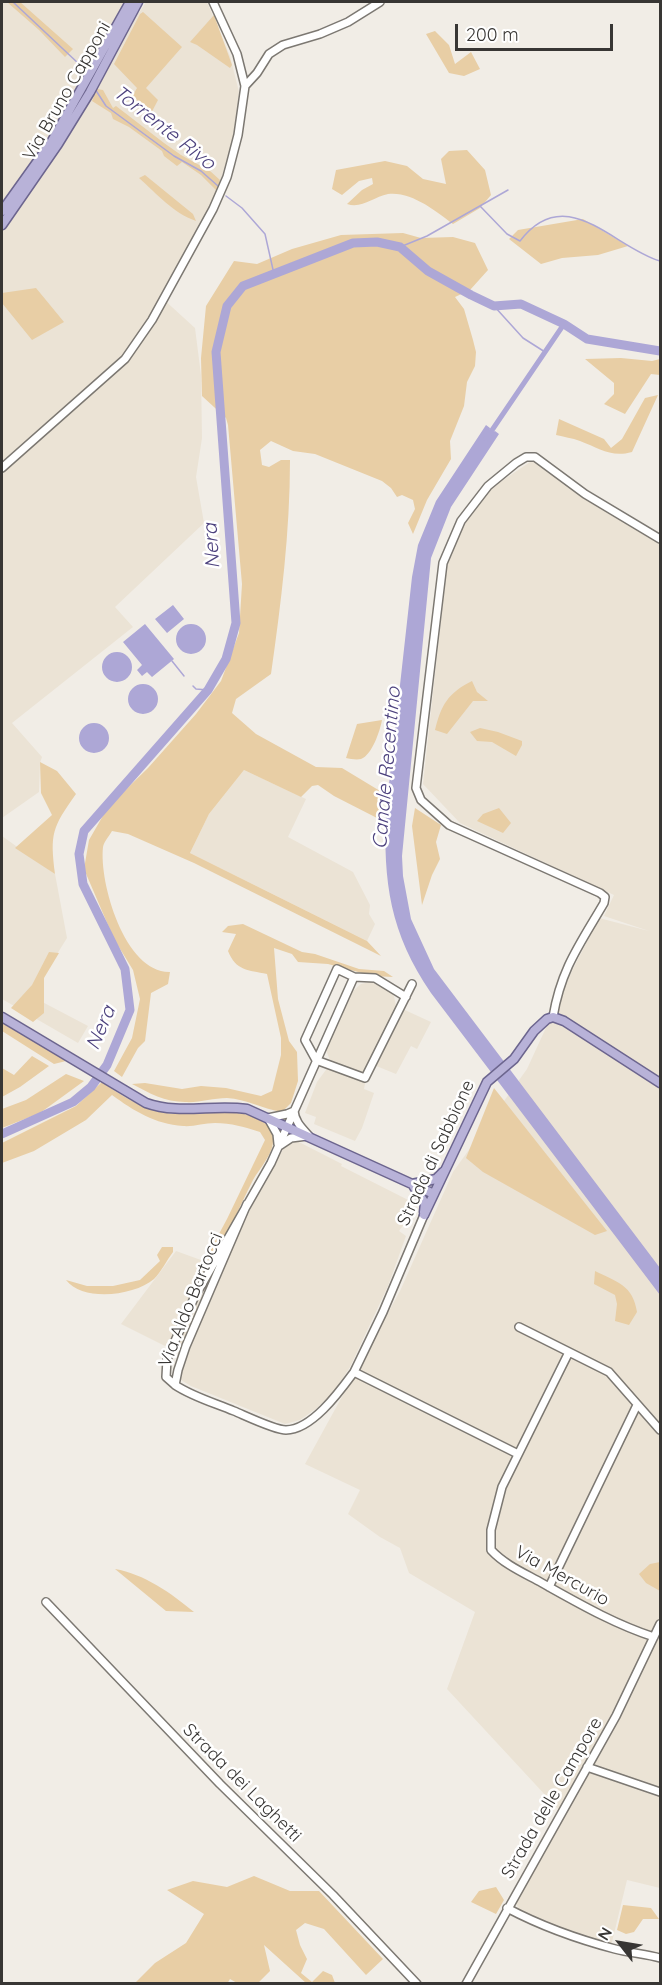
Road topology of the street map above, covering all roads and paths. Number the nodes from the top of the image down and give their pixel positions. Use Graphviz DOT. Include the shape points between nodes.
graph roads {
  1 [pos="130,2"];
  2 [pos="138,2"];
  3 [pos="213,2"];
  4 [pos="380,2"];
  5 [pos="244,86"];
  6 [pos="2,211"];
  7 [pos="2,225"];
  8 [pos="2,468"];
  9 [pos="660,539"];
  10 [pos="354,977"];
  11 [pos="412,984"];
  12 [pos="406,997"];
  13 [pos="2,1017"];
  14 [pos="553,1017"];
  15 [pos="316,1060"];
  16 [pos="660,1083"];
  17 [pos="294,1110"];
  18 [pos="268,1118"];
  19 [pos="288,1126"];
  20 [pos="309,1136"];
  21 [pos="279,1146"];
  22 [pos="447,1168"];
  23 [pos="411,1184"];
  24 [pos="434,1194"];
  25 [pos="247,1204"];
  26 [pos="424,1215"];
  27 [pos="519,1327"];
  28 [pos="569,1352"];
  29 [pos="354,1372"];
  30 [pos="176,1385"];
  31 [pos="637,1405"];
  32 [pos="660,1430"];
  33 [pos="518,1454"];
  34 [pos="549,1587"];
  35 [pos="46,1602"];
  36 [pos="660,1624"];
  37 [pos="654,1637"];
  38 [pos="587,1767"];
  39 [pos="660,1792"];
  40 [pos="507,1908"];
  41 [pos="660,1958"];
  42 [pos="417,1983"];
  43 [pos="466,1983"];
  1 -- 6 [label="main road, Via Bruno Capponi" via="52,141"];
  2 -- 7 [label="main road, Via Bruno Capponi" via="90,92"];
  3 -- 5 [label="street" via="237,54"];
  4 -- 5 [label="street" via="348,22 268,54"];
  5 -- 8 [label="street" via="238,135 227,177 152,320 125,359"];
  9 -- 14 [label="street" via="585,494 535,457 526,457 488,486 461,521 443,563 416,788 421,800 449,825 605,897 565,971"];
  10 -- 12 [label="street" via="375,978"];
  10 -- 15 [label="street, Via Aldo Bartocci"];
  10 -- 15 [label="street" via="337,969 305,1040"];
  11 -- 12 [label="street"];
  12 -- 15 [label="street" via="365,1078"];
  13 -- 18 [label="main road" via="146,1102 170,1109 247,1109"];
  14 -- 16 [label="main road"];
  14 -- 22 [label="main road, Strada di Sabbione" via="534,1031 510,1062 487,1082"];
  15 -- 17 [label="street, Via Aldo Bartocci"];
  17 -- 18 [label="street"];
  17 -- 19 [label="street, Via Aldo Bartocci"];
  17 -- 20 [label="street" via="294,1118"];
  18 -- 19 [label="main road"];
  18 -- 21 [label="street"];
  19 -- 20 [label="main road"];
  19 -- 21 [label="street, Via Aldo Bartocci"];
  20 -- 21 [label="street" via="291,1138"];
  20 -- 23 [label="main road"];
  21 -- 25 [label="street, Via Aldo Bartocci"];
  22 -- 23 [label="main road" via="436,1179"];
  22 -- 24 [label="main road, Strada di Sabbione"];
  23 -- 24 [label="main road"];
  23 -- 26 [label="main road" via="425,1203"];
  24 -- 26 [label="main road, Strada di Sabbione"];
  25 -- 30 [label="street, Via Aldo Bartocci" via="186,1346"];
  25 -- 30 [label="street, Via Aldo Bartocci" via="194,1298 167,1359 166,1377"];
  26 -- 29 [label="street, Strada di Sabbione"];
  27 -- 28 [label="street"];
  28 -- 31 [label="street" via="609,1372"];
  28 -- 33 [label="street, Via Mercurio"];
  29 -- 30 [label="street, Strada di Sabbione" via="332,1402 303,1425 285,1430"];
  29 -- 33 [label="street"];
  31 -- 32 [label="street"];
  31 -- 34 [label="street"];
  33 -- 34 [label="street, Via Mercurio" via="496,1508 491,1550"];
  34 -- 37 [label="street, Via Mercurio" via="598,1614"];
  35 -- 42 [label="street, Strada dei Laghetti"];
  36 -- 37 [label="street, Strada delle Campore"];
  37 -- 38 [label="street, Strada delle Campore"];
  38 -- 39 [label="street"];
  38 -- 40 [label="street, Strada delle Campore"];
  40 -- 41 [label="street" via="575,1937"];
  40 -- 43 [label="street, Strada delle Campore"];
}
